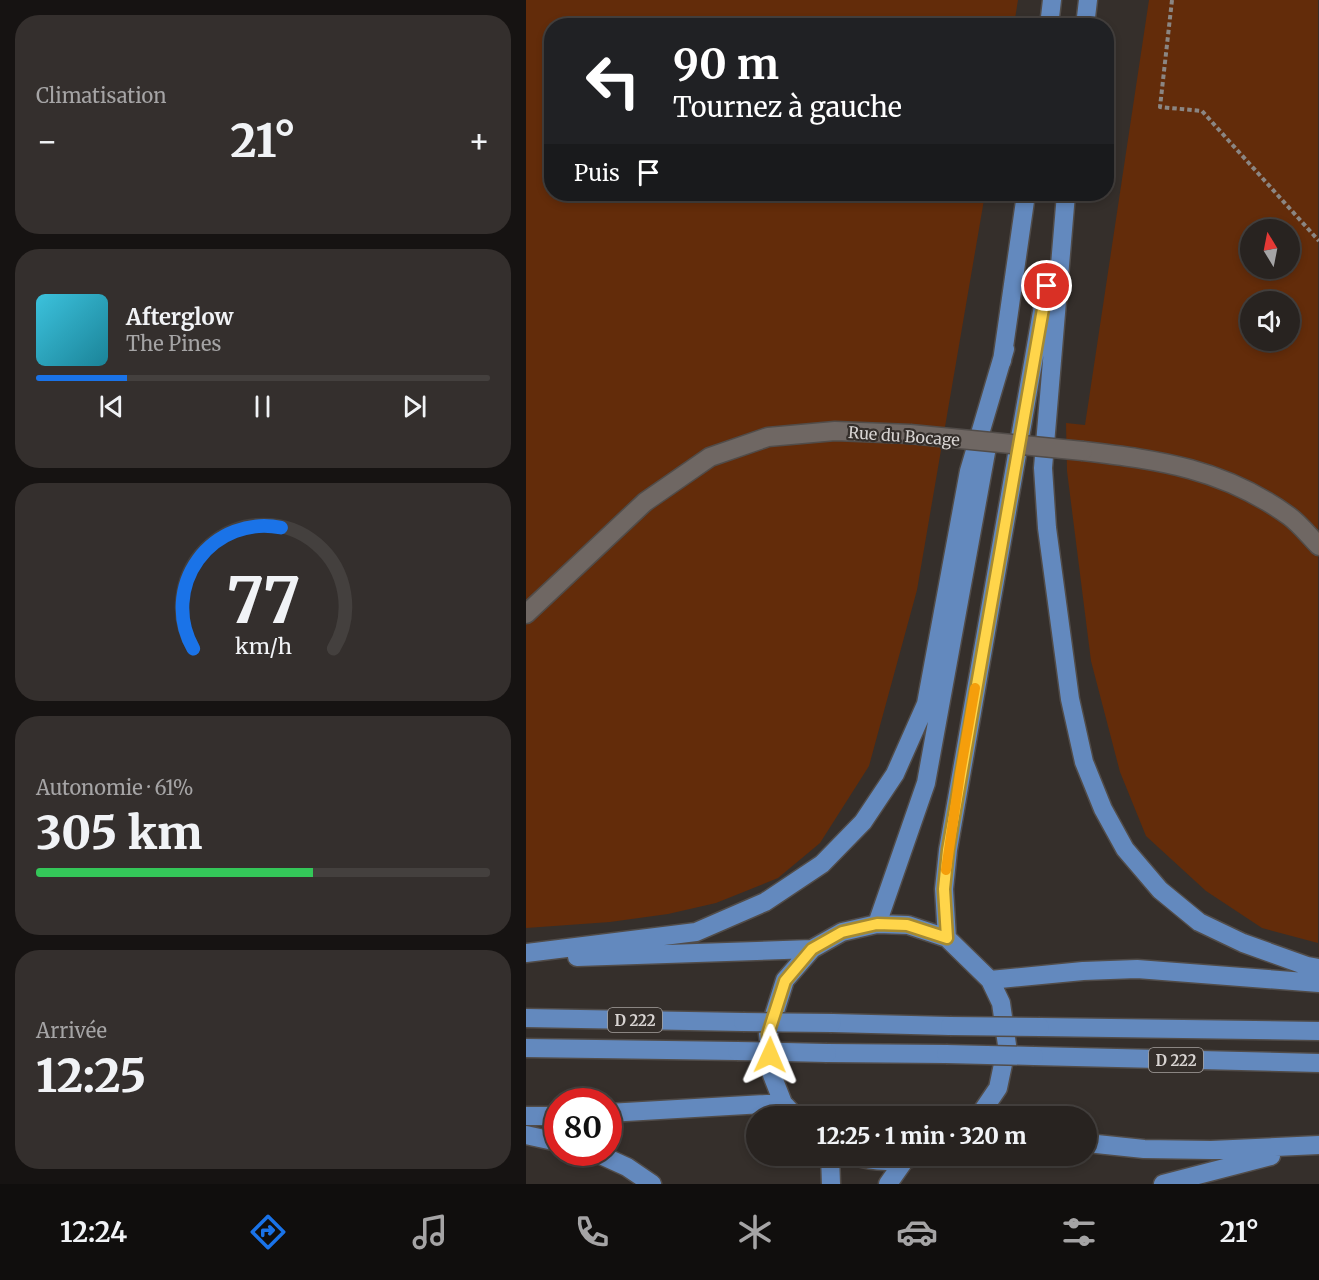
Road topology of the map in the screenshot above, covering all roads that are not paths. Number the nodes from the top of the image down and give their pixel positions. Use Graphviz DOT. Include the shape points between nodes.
graph roads {
  1 [pos="1052,0"];
  2 [pos="1088,0"];
  3 [pos="1050,18"];
  4 [pos="1086,18"];
  5 [pos="1025,201"];
  6 [pos="1063,201"];
  7 [pos="1063,201"];
  8 [pos="1005,349"];
  9 [pos="1318,546"];
  10 [pos="526,614"];
  11 [pos="877,924"];
  12 [pos="947,938"];
  13 [pos="812,949"];
  14 [pos="526,953"];
  15 [pos="526,959"];
  16 [pos="1318,968"];
  17 [pos="990,980"];
  18 [pos="1318,983"];
  19 [pos="526,1018"];
  20 [pos="1318,1031"];
  21 [pos="526,1048"];
  22 [pos="1318,1064"];
  23 [pos="788,1106"];
  24 [pos="986,1106"];
  25 [pos="746,1110"];
  26 [pos="622,1113"];
  27 [pos="526,1116"];
  28 [pos="544,1116"];
  29 [pos="526,1135"];
  30 [pos="544,1139"];
  31 [pos="1097,1144"];
  32 [pos="1314,1146"];
  33 [pos="622,1165"];
  34 [pos="830,1166"];
  35 [pos="905,1166"];
  36 [pos="652,1184"];
  37 [pos="831,1184"];
  38 [pos="888,1184"];
  39 [pos="1163,1184"];
  1 -- 3 [label="highway"];
  2 -- 4 [label="highway"];
  5 -- 8 [label="highway"];
  6 -- 12 [label="highway" via="951,828 944,889"];
  7 -- 16 [label="highway" via="1043,468 1070,699 1084,762 1125,849 1160,890 1199,922 1234,939"];
  8 -- 11 [label="highway" via="926,783"];
  8 -- 14 [label="highway" via="969,471 926,704 895,774 863,822 822,864 765,903 696,932"];
  9 -- 10 [label="street, Rue du Bocage, bridge" via="1290,517 1246,488 1193,469 1137,457 910,434 835,431 768,437 710,457 645,502"];
  11 -- 12 [label="highway" via="907,925"];
  11 -- 13 [label="highway" via="842,932"];
  12 -- 17 [label="highway"];
  13 -- 15 [label="highway"];
  13 -- 23 [label="highway" via="785,981 768,1034 772,1075"];
  17 -- 18 [label="highway" via="1137,969"];
  17 -- 24 [label="highway" via="1001,1004 1007,1045 998,1088"];
  19 -- 20 [label="highway, D 222, bridge"];
  21 -- 22 [label="highway, D 222, bridge"];
  25 -- 26 [label="highway"];
  27 -- 28 [label="highway"];
  29 -- 30 [label="highway"];
  31 -- 32 [label="highway" via="1211,1150"];
  32 -- 39 [label="highway"];
  33 -- 36 [label="highway"];
  34 -- 37 [label="highway"];
  35 -- 38 [label="highway"];
}
